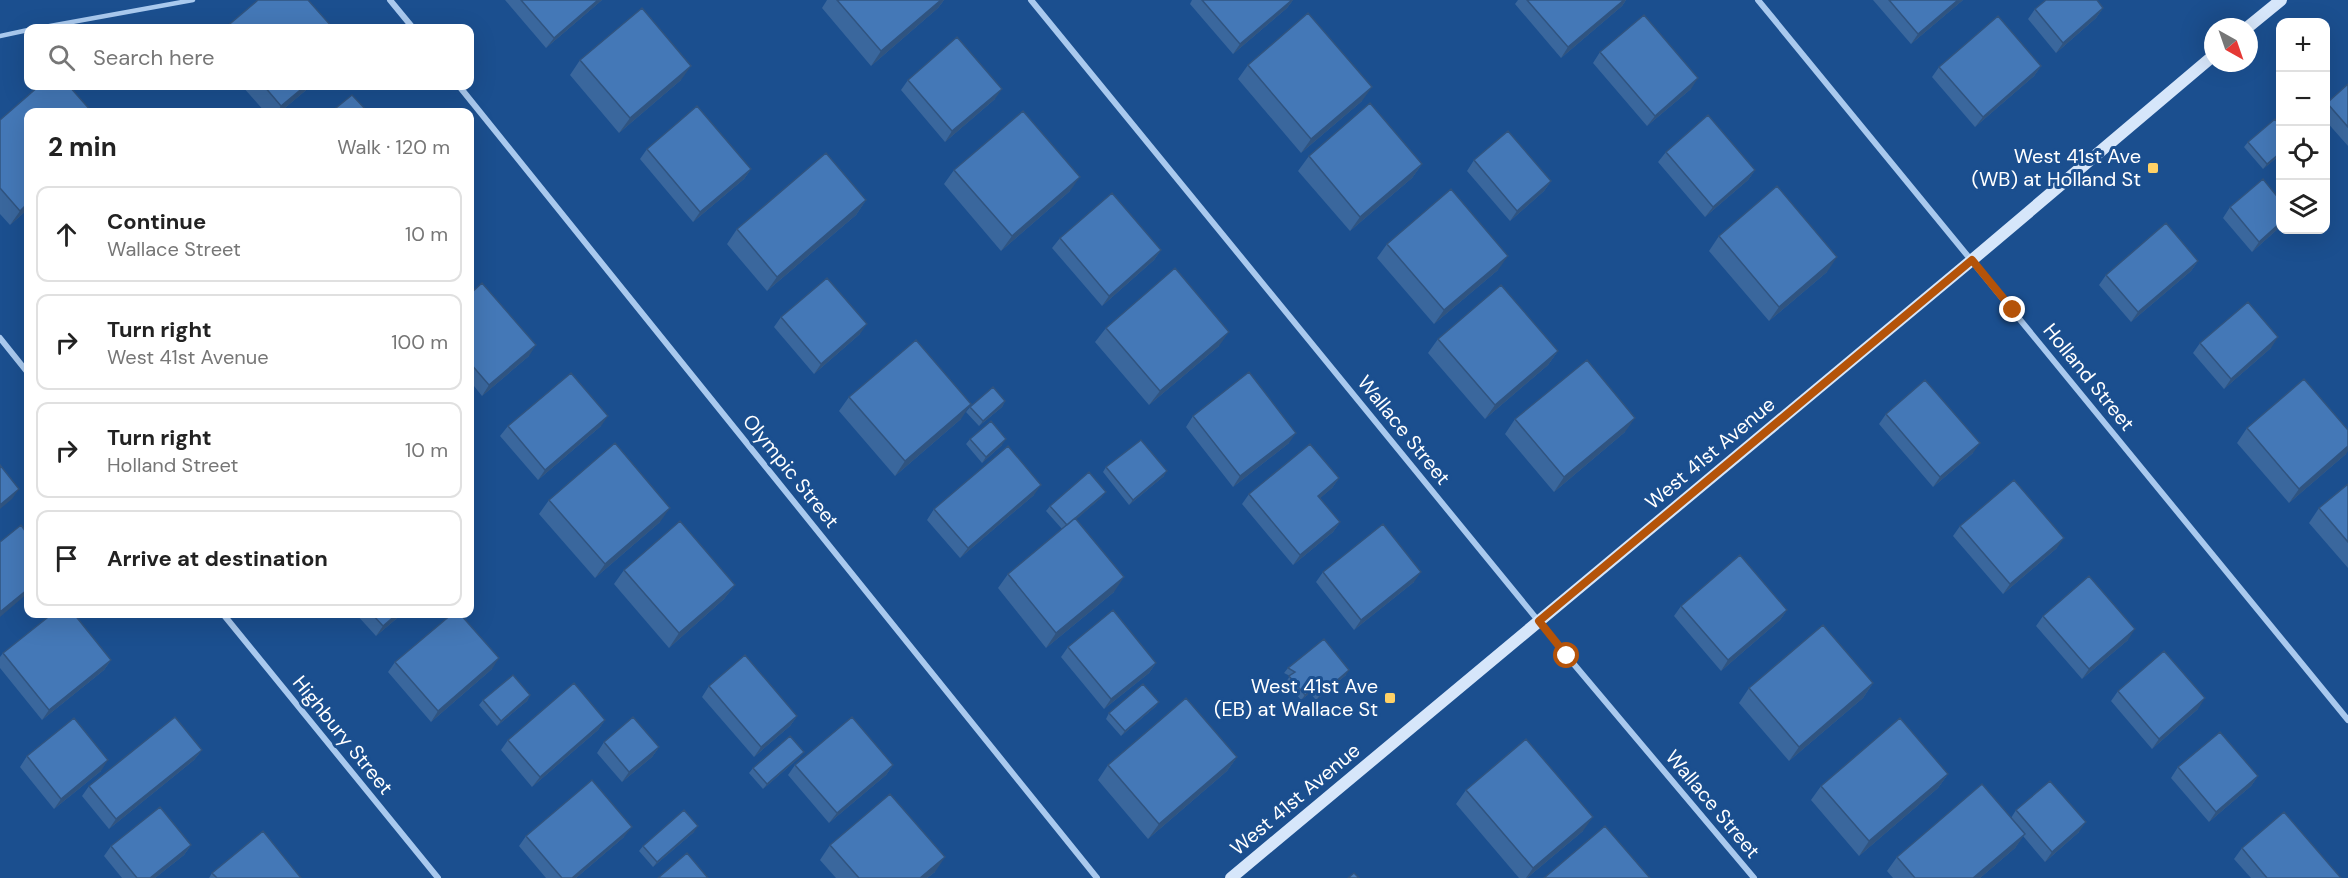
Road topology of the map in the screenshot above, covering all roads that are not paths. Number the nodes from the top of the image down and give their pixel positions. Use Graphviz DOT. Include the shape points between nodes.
graph roads {
  1 [pos="193,0"];
  2 [pos="390,0"];
  3 [pos="1031,0"];
  4 [pos="1758,0"];
  5 [pos="2281,0"];
  6 [pos="2258,19"];
  7 [pos="61,24"];
  8 [pos="410,24"];
  9 [pos="24,31"];
  10 [pos="0,36"];
  11 [pos="2204,64"];
  12 [pos="462,90"];
  13 [pos="1972,260"];
  14 [pos="0,338"];
  15 [pos="24,368"];
  16 [pos="226,618"];
  17 [pos="1539,621"];
  18 [pos="2348,720"];
  19 [pos="438,878"];
  20 [pos="1097,878"];
  21 [pos="1231,878"];
  22 [pos="1754,878"];
  1 -- 7 [label="lane"];
  2 -- 8 [label="street"];
  3 -- 17 [label="street, Wallace Street"];
  4 -- 13 [label="street, Holland Street"];
  5 -- 6 [label="main road"];
  9 -- 10 [label="lane"];
  11 -- 13 [label="main road, West 41st Avenue"];
  12 -- 20 [label="street, Olympic Street"];
  13 -- 17 [label="main road, West 41st Avenue"];
  13 -- 18 [label="street, Holland Street"];
  14 -- 15 [label="street"];
  16 -- 19 [label="street, Highbury Street"];
  17 -- 21 [label="main road, West 41st Avenue"];
  17 -- 22 [label="street, Wallace Street"];
}
